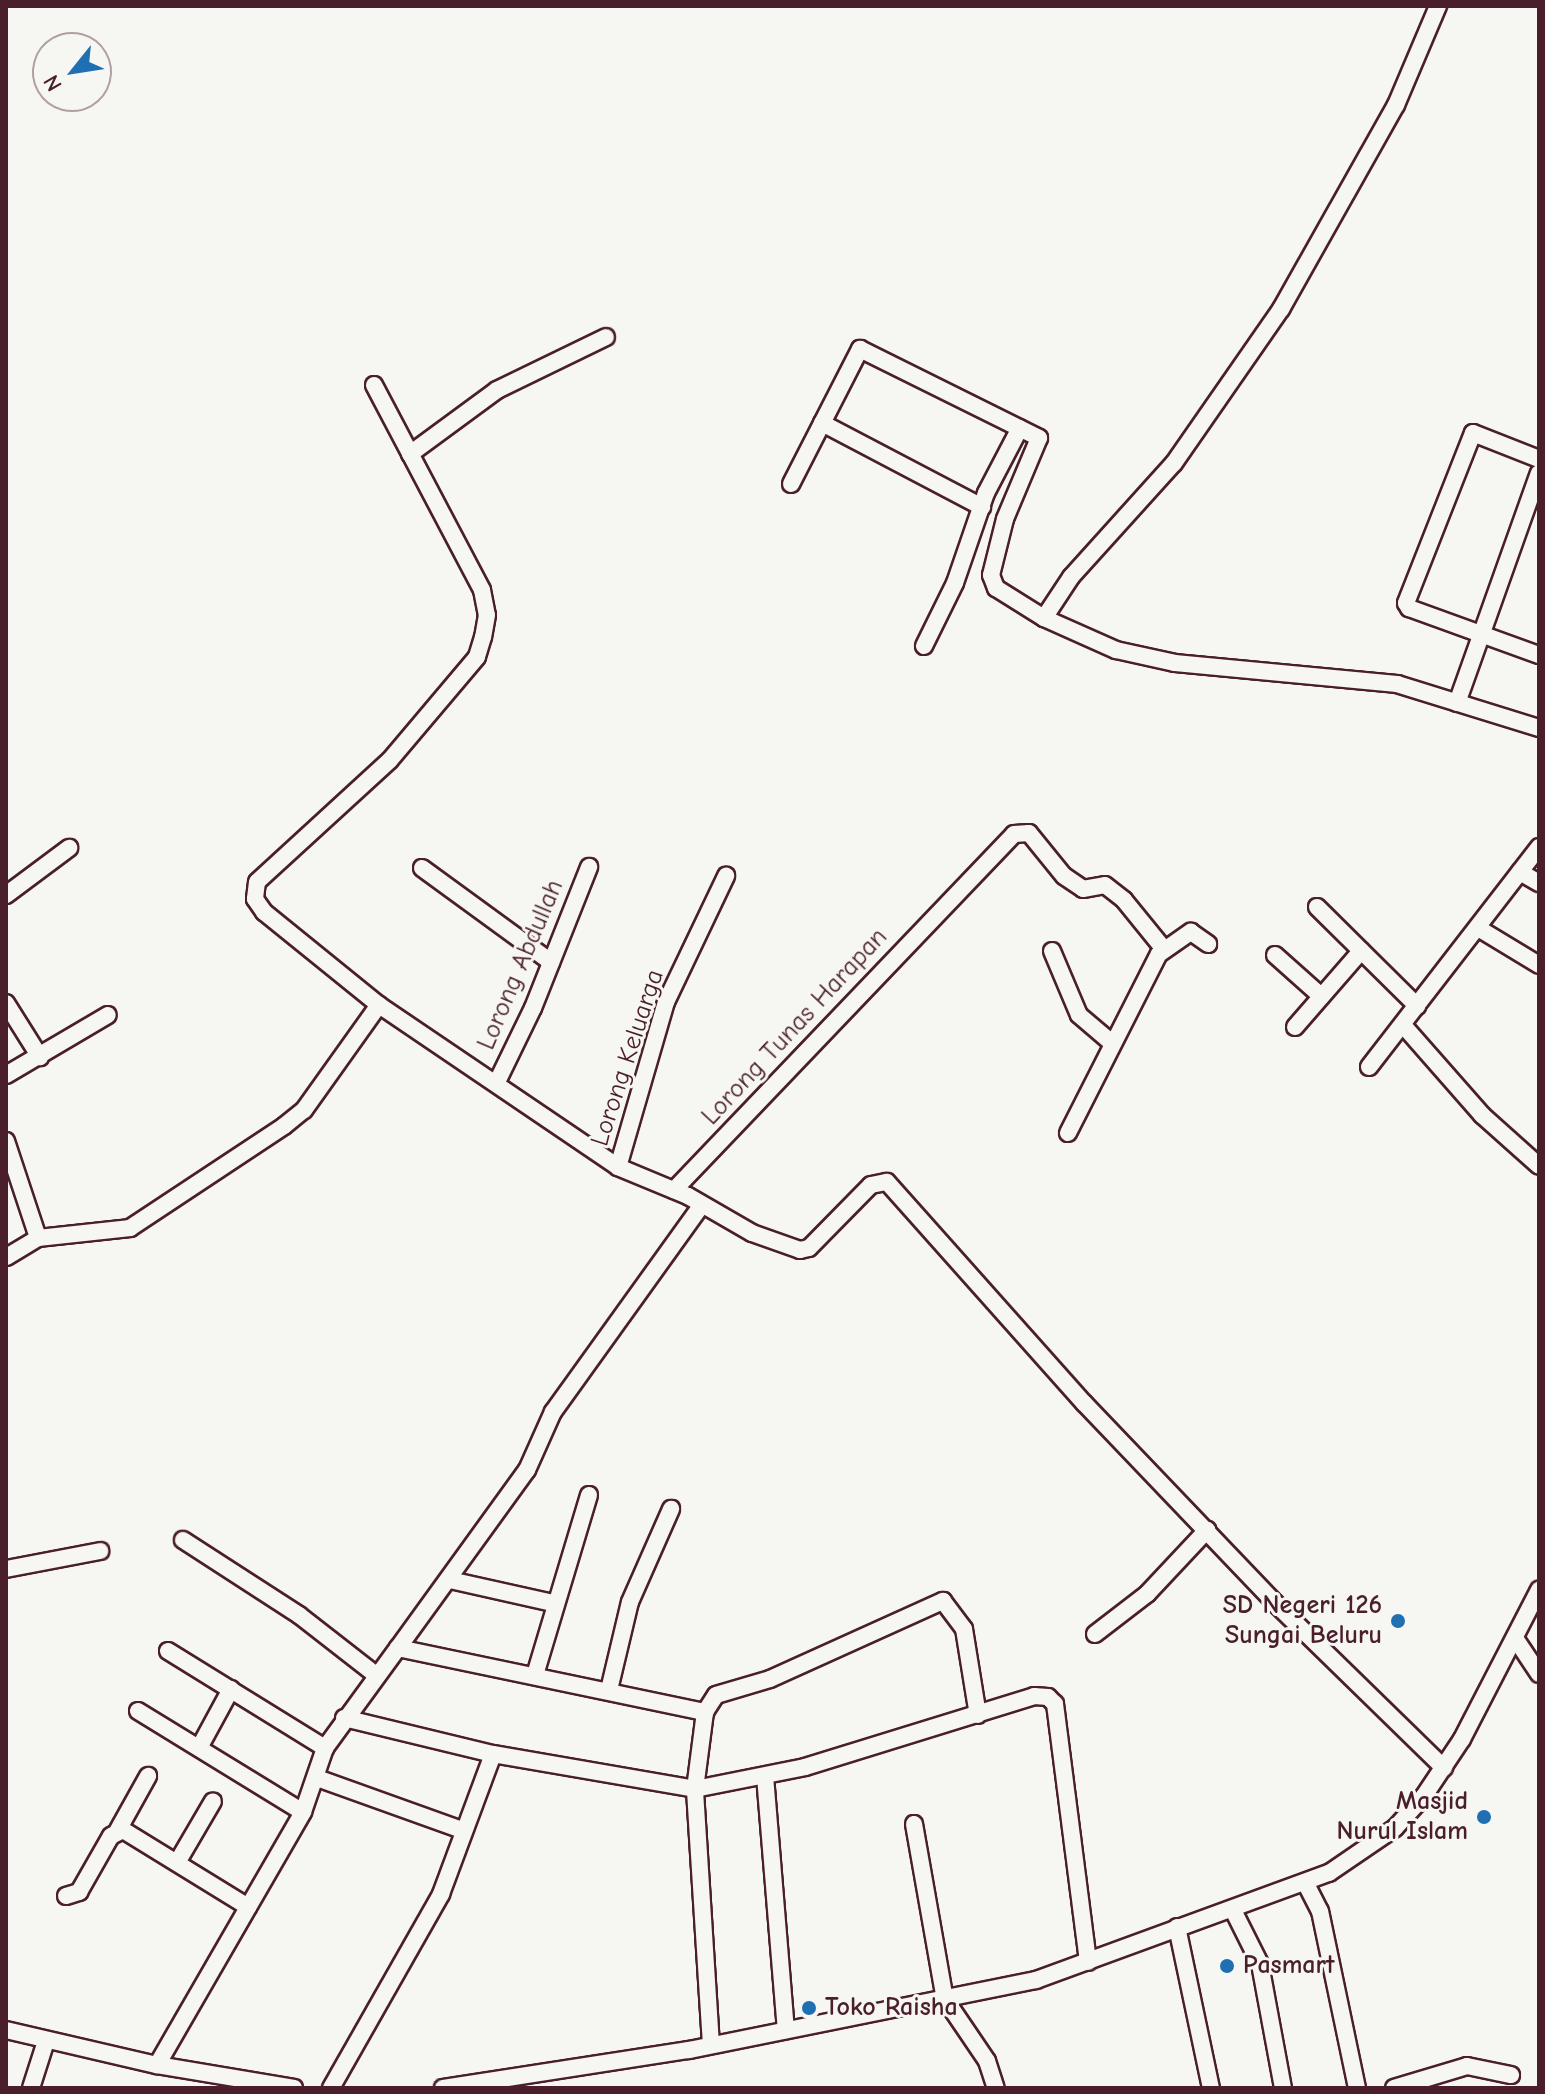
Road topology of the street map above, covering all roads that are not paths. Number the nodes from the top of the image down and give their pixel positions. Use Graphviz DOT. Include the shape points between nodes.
graph roads {
  1 [pos="1438,6"];
  2 [pos="606,337"];
  3 [pos="374,385"];
  4 [pos="822,423"];
  5 [pos="1020,428"];
  6 [pos="410,454"];
  7 [pos="1539,459"];
  8 [pos="1539,473"];
  9 [pos="791,484"];
  10 [pos="982,507"];
  11 [pos="1044,618"];
  12 [pos="1481,636"];
  13 [pos="924,646"];
  14 [pos="1539,655"];
  15 [pos="1457,703"];
  16 [pos="1539,728"];
  17 [pos="1539,847"];
  18 [pos="69,848"];
  19 [pos="589,867"];
  20 [pos="422,868"];
  21 [pos="1520,872"];
  22 [pos="726,876"];
  23 [pos="1539,883"];
  24 [pos="6,895"];
  25 [pos="1317,907"];
  26 [pos="1478,928"];
  27 [pos="1208,944"];
  28 [pos="1163,948"];
  29 [pos="1052,951"];
  30 [pos="1361,951"];
  31 [pos="1275,955"];
  32 [pos="551,962"];
  33 [pos="1539,965"];
  34 [pos="1321,996"];
  35 [pos="6,1003"];
  36 [pos="379,1005"];
  37 [pos="1417,1006"];
  38 [pos="108,1015"];
  39 [pos="1403,1025"];
  40 [pos="1295,1027"];
  41 [pos="1112,1043"];
  42 [pos="40,1057"];
  43 [pos="1369,1067"];
  44 [pos="6,1075"];
  45 [pos="497,1082"];
  46 [pos="1068,1133"];
  47 [pos="6,1141"];
  48 [pos="1539,1166"];
  49 [pos="618,1167"];
  50 [pos="674,1190"];
  51 [pos="702,1205"];
  52 [pos="38,1238"];
  53 [pos="6,1257"];
  54 [pos="589,1495"];
  55 [pos="671,1509"];
  56 [pos="1207,1530"];
  57 [pos="183,1540"];
  58 [pos="100,1551"];
  59 [pos="6,1569"];
  60 [pos="450,1580"];
  61 [pos="1539,1590"];
  62 [pos="553,1603"];
  63 [pos="1095,1634"];
  64 [pos="1515,1638"];
  65 [pos="398,1648"];
  66 [pos="168,1651"];
  67 [pos="1539,1674"];
  68 [pos="376,1675"];
  69 [pos="535,1675"];
  70 [pos="231,1689"];
  71 [pos="609,1690"];
  72 [pos="138,1711"];
  73 [pos="705,1712"];
  74 [pos="978,1715"];
  75 [pos="344,1718"];
  76 [pos="199,1748"];
  77 [pos="325,1748"];
  78 [pos="493,1754"];
  79 [pos="1444,1768"];
  80 [pos="148,1776"];
  81 [pos="765,1776"];
  82 [pos="317,1778"];
  83 [pos="695,1789"];
  84 [pos="213,1801"];
  85 [pos="303,1812"];
  86 [pos="914,1824"];
  87 [pos="118,1830"];
  88 [pos="462,1830"];
  89 [pos="178,1861"];
  90 [pos="1306,1884"];
  91 [pos="66,1896"];
  92 [pos="248,1907"];
  93 [pos="1233,1910"];
  94 [pos="1177,1927"];
  95 [pos="1088,1962"];
  96 [pos="945,1999"];
  97 [pos="6,2030"];
  98 [pos="786,2030"];
  99 [pos="46,2041"];
  100 [pos="711,2045"];
  101 [pos="157,2065"];
  102 [pos="1511,2075"];
  103 [pos="1433,2082"];
  104 [pos="31,2088"];
  105 [pos="294,2088"];
  106 [pos="331,2088"];
  107 [pos="443,2088"];
  108 [pos="996,2088"];
  109 [pos="1211,2088"];
  110 [pos="1283,2088"];
  111 [pos="1357,2088"];
  112 [pos="1394,2088"];
  1 -- 11 [label="street" via="1396,105 1281,309 1174,463 1071,577"];
  2 -- 6 [label="street" via="497,390"];
  3 -- 6 [label="street"];
  4 -- 5 [label="street" via="860,349"];
  4 -- 9 [label="street"];
  4 -- 10 [label="street"];
  5 -- 10 [label="street"];
  5 -- 11 [label="street" via="1039,438 1005,519 992,581"];
  6 -- 36 [label="street" via="482,590 487,615 477,657 390,760 257,882 254,894 264,912"];
  7 -- 12 [label="street" via="1473,433 1406,603"];
  8 -- 12 [label="street"];
  10 -- 13 [label="street" via="955,583"];
  11 -- 15 [label="street" via="1116,650 1175,663 1397,684"];
  12 -- 14 [label="street"];
  12 -- 15 [label="street"];
  15 -- 16 [label="street"];
  17 -- 21 [label="street"];
  18 -- 24 [label="street"];
  19 -- 32 [label="street, Lorong Abdullah"];
  20 -- 32 [label="street"];
  21 -- 23 [label="street"];
  21 -- 26 [label="street"];
  22 -- 49 [label="street, Lorong Keluarga" via="666,1002"];
  25 -- 30 [label="street"];
  26 -- 33 [label="street"];
  26 -- 37 [label="street"];
  27 -- 28 [label="street" via="1191,932"];
  28 -- 41 [label="street"];
  28 -- 50 [label="street, Lorong Tunas Harapan" via="1105,885 1083,889 1064,876 1029,833 1014,834"];
  29 -- 41 [label="street" via="1079,1015"];
  30 -- 34 [label="street"];
  30 -- 37 [label="street"];
  31 -- 34 [label="street"];
  32 -- 45 [label="street, Lorong Abdullah"];
  34 -- 40 [label="street"];
  35 -- 42 [label="street"];
  36 -- 45 [label="street"];
  36 -- 52 [label="street" via="304,1110 284,1126 130,1228"];
  37 -- 39 [label="street"];
  38 -- 42 [label="street"];
  39 -- 43 [label="street"];
  39 -- 48 [label="street" via="1482,1115"];
  41 -- 46 [label="street"];
  42 -- 44 [label="street"];
  45 -- 49 [label="street"];
  47 -- 52 [label="street"];
  49 -- 50 [label="street"];
  50 -- 51 [label="street"];
  51 -- 56 [label="street" via="752,1233 800,1250 815,1244 871,1185 887,1182 1084,1403"];
  51 -- 60 [label="street" via="553,1412 527,1470"];
  52 -- 53 [label="street"];
  54 -- 62 [label="street"];
  55 -- 71 [label="street" via="630,1602"];
  56 -- 63 [label="street" via="1158,1583"];
  56 -- 79 [label="street"];
  57 -- 68 [label="street" via="299,1615"];
  58 -- 59 [label="street"];
  60 -- 62 [label="street"];
  60 -- 65 [label="street"];
  61 -- 64 [label="street"];
  62 -- 69 [label="street"];
  64 -- 67 [label="street"];
  64 -- 79 [label="street"];
  65 -- 68 [label="street"];
  65 -- 69 [label="street"];
  66 -- 70 [label="street"];
  68 -- 75 [label="street"];
  69 -- 71 [label="street"];
  70 -- 76 [label="street"];
  70 -- 77 [label="street"];
  71 -- 73 [label="street"];
  72 -- 76 [label="street"];
  73 -- 74 [label="street" via="721,1692 770,1679 943,1601 964,1629"];
  73 -- 83 [label="street"];
  74 -- 81 [label="street"];
  74 -- 95 [label="street" via="1034,1696 1055,1704"];
  75 -- 77 [label="street"];
  75 -- 78 [label="street"];
  76 -- 85 [label="street"];
  77 -- 82 [label="street"];
  78 -- 83 [label="street"];
  78 -- 88 [label="street"];
  79 -- 90 [label="street" via="1395,1828 1365,1852"];
  80 -- 87 [label="street"];
  81 -- 83 [label="street"];
  81 -- 98 [label="street"];
  82 -- 85 [label="street"];
  82 -- 88 [label="street"];
  83 -- 100 [label="street"];
  84 -- 89 [label="street"];
  85 -- 92 [label="street"];
  86 -- 96 [label="street"];
  87 -- 89 [label="street"];
  87 -- 91 [label="street" via="79,1892"];
  88 -- 106 [label="street" via="422,1932"];
  89 -- 92 [label="street"];
  90 -- 93 [label="street"];
  90 -- 111 [label="street" via="1320,1911"];
  92 -- 101 [label="street"];
  93 -- 94 [label="street"];
  93 -- 110 [label="street" via="1260,1964"];
  94 -- 95 [label="street"];
  94 -- 109 [label="street"];
  95 -- 96 [label="street" via="1036,1980"];
  96 -- 98 [label="street"];
  96 -- 108 [label="street" via="987,2061"];
  97 -- 99 [label="street"];
  98 -- 100 [label="street"];
  99 -- 101 [label="street"];
  99 -- 104 [label="street"];
  100 -- 107 [label="street"];
  101 -- 105 [label="street"];
  102 -- 103 [label="street" via="1479,2066"];
  103 -- 112 [label="street"];
}
